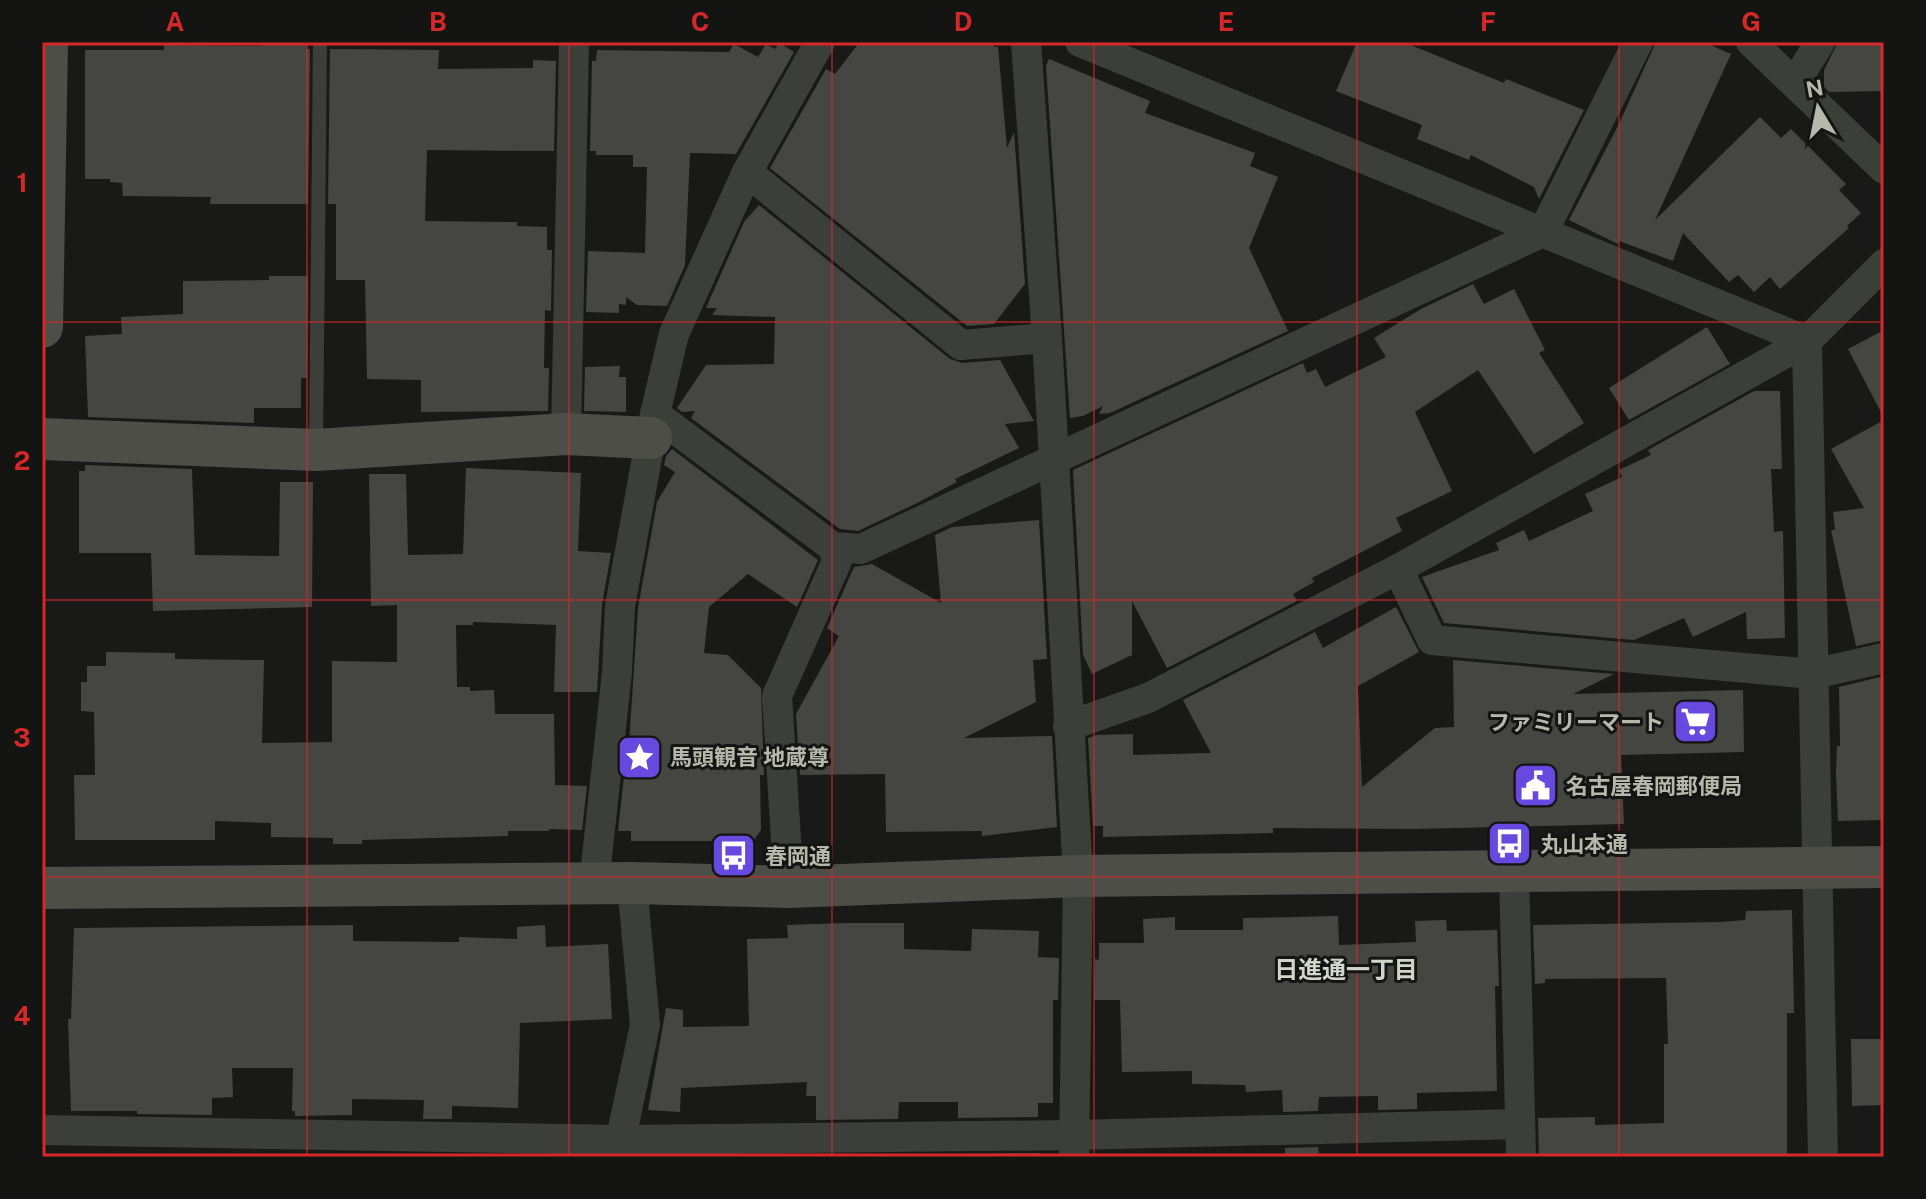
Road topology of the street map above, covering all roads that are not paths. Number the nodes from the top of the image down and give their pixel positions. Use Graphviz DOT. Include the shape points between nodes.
graph roads {
  1 [pos="47,42"];
  2 [pos="320,42"];
  3 [pos="574,42"];
  4 [pos="820,42"];
  5 [pos="1026,42"];
  6 [pos="1080,42"];
  7 [pos="1638,42"];
  8 [pos="1751,42"];
  9 [pos="1820,42"];
  10 [pos="1795,83"];
  11 [pos="1884,169"];
  12 [pos="747,172"];
  13 [pos="1543,232"];
  14 [pos="1884,264"];
  15 [pos="42,327"];
  16 [pos="1047,338"];
  17 [pos="1807,341"];
  18 [pos="653,426"];
  19 [pos="566,434"];
  20 [pos="42,439"];
  21 [pos="316,450"];
  22 [pos="1053,461"];
  23 [pos="833,547"];
  24 [pos="1398,569"];
  25 [pos="1884,658"];
  26 [pos="1813,674"];
  27 [pos="1068,726"];
  28 [pos="1884,867"];
  29 [pos="1816,868"];
  30 [pos="1514,872"];
  31 [pos="1078,876"];
  32 [pos="613,883"];
  33 [pos="789,887"];
  34 [pos="42,888"];
  35 [pos="1520,1124"];
  36 [pos="42,1130"];
  37 [pos="1074,1146"];
  38 [pos="619,1149"];
  39 [pos="1521,1157"];
  40 [pos="1823,1157"];
  1 -- 15 [label="street"];
  2 -- 21 [label="lane"];
  3 -- 19 [label="street"];
  4 -- 12 [label="street"];
  5 -- 16 [label="street"];
  6 -- 13 [label="street"];
  7 -- 13 [label="street"];
  8 -- 10 [label="street"];
  9 -- 10 [label="street"];
  10 -- 11 [label="street"];
  12 -- 16 [label="street" via="961,345"];
  12 -- 18 [label="street" via="674,334"];
  13 -- 17 [label="street"];
  13 -- 22 [label="street"];
  14 -- 17 [label="street"];
  16 -- 22 [label="street"];
  17 -- 24 [label="street"];
  17 -- 26 [label="street"];
  18 -- 19 [label="street"];
  18 -- 23 [label="street"];
  18 -- 32 [label="street" via="620,606"];
  19 -- 21 [label="street"];
  20 -- 21 [label="street"];
  22 -- 23 [label="street" via="861,549"];
  22 -- 27 [label="street"];
  23 -- 33 [label="street" via="837,561 777,696"];
  24 -- 26 [label="street" via="1432,640"];
  24 -- 27 [label="street" via="1148,698"];
  25 -- 26 [label="street"];
  26 -- 29 [label="street"];
  27 -- 31 [label="street"];
  28 -- 29 [label="street"];
  29 -- 30 [label="street"];
  29 -- 40 [label="street"];
  30 -- 31 [label="street"];
  30 -- 35 [label="street"];
  31 -- 33 [label="street"];
  31 -- 37 [label="street"];
  32 -- 33 [label="street"];
  32 -- 34 [label="street"];
  32 -- 38 [label="street" via="645,1025"];
  35 -- 37 [label="street"];
  35 -- 39 [label="street"];
  36 -- 38 [label="street"];
  37 -- 38 [label="street"];
}
